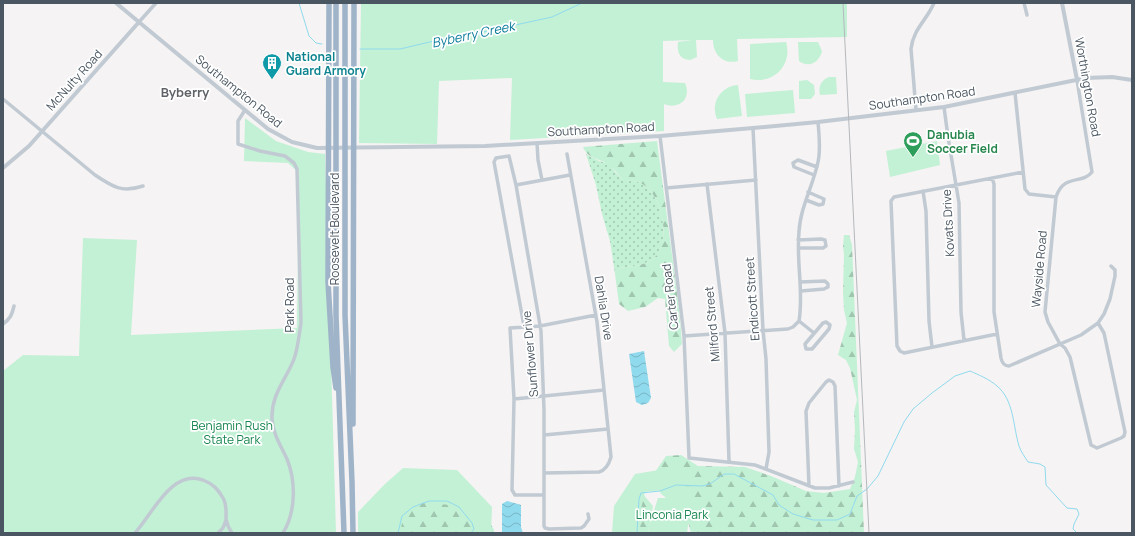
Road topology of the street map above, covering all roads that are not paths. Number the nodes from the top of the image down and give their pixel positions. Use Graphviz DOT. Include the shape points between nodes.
graph roads {
  1 [pos="116,3"];
  2 [pos="156,3"];
  3 [pos="329,3"];
  4 [pos="336,3"];
  5 [pos="345,3"];
  6 [pos="354,3"];
  7 [pos="934,3"];
  8 [pos="1024,3"];
  9 [pos="1062,3"];
  10 [pos="1027,15"];
  11 [pos="354,20"];
  12 [pos="139,22"];
  13 [pos="329,26"];
  14 [pos="336,60"];
  15 [pos="345,60"];
  16 [pos="1077,80"];
  17 [pos="1132,80"];
  18 [pos="1015,93"];
  19 [pos="3,99"];
  20 [pos="944,107"];
  21 [pos="245,110"];
  22 [pos="916,110"];
  23 [pos="818,122"];
  24 [pos="753,128"];
  25 [pos="42,131"];
  26 [pos="660,136"];
  27 [pos="537,143"];
  28 [pos="328,148"];
  29 [pos="336,148"];
  30 [pos="345,148"];
  31 [pos="353,148"];
  32 [pos="567,154"];
  33 [pos="817,167"];
  34 [pos="3,168"];
  35 [pos="1023,172"];
  36 [pos="814,175"];
  37 [pos="570,176"];
  38 [pos="992,178"];
  39 [pos="542,180"];
  40 [pos="756,180"];
  41 [pos="707,184"];
  42 [pos="956,184"];
  43 [pos="516,185"];
  44 [pos="143,186"];
  45 [pos="666,188"];
  46 [pos="923,191"];
  47 [pos="808,192"];
  48 [pos="1056,197"];
  49 [pos="806,200"];
  50 [pos="798,240"];
  51 [pos="799,248"];
  52 [pos="1112,266"];
  53 [pos="800,282"];
  54 [pos="801,291"];
  55 [pos="14,306"];
  56 [pos="596,315"];
  57 [pos="799,321"];
  58 [pos="1098,323"];
  59 [pos="3,324"];
  60 [pos="524,326"];
  61 [pos="540,326"];
  62 [pos="763,330"];
  63 [pos="725,333"];
  64 [pos="814,333"];
  65 [pos="997,334"];
  66 [pos="684,336"];
  67 [pos="964,340"];
  68 [pos="1060,344"];
  69 [pos="932,347"];
  70 [pos="604,390"];
  71 [pos="544,396"];
  72 [pos="514,399"];
  73 [pos="338,405"];
  74 [pos="608,429"];
  75 [pos="544,435"];
  76 [pos="351,456"];
  77 [pos="729,462"];
  78 [pos="766,469"];
  79 [pos="544,473"];
  80 [pos="853,482"];
  81 [pos="809,486"];
  82 [pos="840,486"];
  83 [pos="544,495"];
  84 [pos="588,514"];
  85 [pos="226,520"];
  86 [pos="135,533"];
  87 [pos="218,533"];
  88 [pos="232,533"];
  89 [pos="283,533"];
  90 [pos="344,533"];
  91 [pos="352,533"];
  1 -- 12 [label="street, Southampton Road"];
  2 -- 12 [label="street, McNulty Road"];
  3 -- 13 [label="highway, Roosevelt Boulevard"];
  4 -- 14 [label="highway, Roosevelt Boulevard"];
  5 -- 15 [label="highway, Roosevelt Boulevard"];
  6 -- 11 [label="highway, Roosevelt Boulevard"];
  7 -- 22 [label="street" via="912,42"];
  8 -- 10 [label="street"];
  9 -- 16 [label="street, Worthington Road"];
  11 -- 15 [label="highway"];
  11 -- 31 [label="highway, Roosevelt Boulevard"];
  12 -- 21 [label="street, Southampton Road"];
  12 -- 25 [label="street, McNulty Road"];
  13 -- 14 [label="highway"];
  13 -- 28 [label="highway, Roosevelt Boulevard"];
  14 -- 29 [label="highway, Roosevelt Boulevard"];
  15 -- 30 [label="highway, Roosevelt Boulevard"];
  16 -- 17 [label="street, Southampton Road" via="1112,77"];
  16 -- 18 [label="street, Southampton Road"];
  16 -- 48 [label="street, Worthington Road" via="1092,172 1066,183 1059,189"];
  18 -- 20 [label="street, Southampton Road"];
  18 -- 35 [label="street"];
  19 -- 25 [label="street"];
  20 -- 22 [label="street, Southampton Road"];
  20 -- 42 [label="street, Kovats Drive"];
  21 -- 28 [label="street, Southampton Road" via="268,129 287,140"];
  21 -- 89 [label="street, Park Road" via="238,121 238,144 285,156 297,169 300,329 294,360 278,388 272,418 275,434 291,472 293,489 290,514"];
  22 -- 23 [label="street, Southampton Road"];
  23 -- 24 [label="street, Southampton Road"];
  23 -- 33 [label="street"];
  24 -- 26 [label="street, Southampton Road"];
  24 -- 40 [label="street, Endicott Street"];
  25 -- 34 [label="street, McNulty Road"];
  25 -- 44 [label="street" via="107,183 128,189"];
  26 -- 27 [label="street, Southampton Road"];
  26 -- 45 [label="street, Carter Road"];
  27 -- 31 [label="street, Southampton Road"];
  27 -- 39 [label="street"];
  28 -- 29 [label="street, Southampton Road"];
  28 -- 73 [label="highway, Roosevelt Boulevard" via="329,299"];
  29 -- 30 [label="street, Southampton Road"];
  29 -- 73 [label="highway, Roosevelt Boulevard"];
  30 -- 31 [label="street, Southampton Road"];
  30 -- 76 [label="highway, Roosevelt Boulevard" via="345,315"];
  31 -- 76 [label="highway, Roosevelt Boulevard"];
  32 -- 37 [label="street, Dahlia Drive"];
  33 -- 36 [label="street"];
  33 -- 36 [label="street" via="798,160 793,163 794,168"];
  35 -- 38 [label="street"];
  35 -- 48 [label="street" via="1025,190 1028,193"];
  36 -- 47 [label="street"];
  37 -- 39 [label="street"];
  37 -- 56 [label="street, Dahlia Drive"];
  38 -- 42 [label="street"];
  38 -- 65 [label="street" via="994,312"];
  39 -- 43 [label="street"];
  40 -- 41 [label="street"];
  40 -- 62 [label="street, Endicott Street"];
  41 -- 45 [label="street"];
  41 -- 63 [label="street, Milford Street"];
  42 -- 46 [label="street"];
  42 -- 67 [label="street, Kovats Drive" via="959,203"];
  43 -- 60 [label="street, Sunflower Drive" via="509,156 496,158 494,162"];
  43 -- 61 [label="street, Sunflower Drive"];
  45 -- 66 [label="street, Carter Road"];
  46 -- 69 [label="street"];
  46 -- 69 [label="street" via="894,197 891,201 898,348 904,353"];
  47 -- 49 [label="street"];
  47 -- 49 [label="street" via="822,197 824,202 820,205"];
  48 -- 68 [label="street, Wayside Road" via="1045,312"];
  49 -- 50 [label="street"];
  50 -- 51 [label="street"];
  50 -- 51 [label="street" via="823,239 827,243 823,248"];
  51 -- 53 [label="street"];
  52 -- 58 [label="street" via="1115,276 1110,299"];
  53 -- 54 [label="street"];
  53 -- 54 [label="street" via="825,281 828,284 824,289"];
  54 -- 57 [label="street"];
  55 -- 59 [label="street" via="9,320"];
  56 -- 61 [label="street"];
  56 -- 70 [label="street, Dahlia Drive"];
  57 -- 62 [label="street" via="791,328"];
  57 -- 64 [label="street"];
  58 -- 68 [label="street"];
  58 -- 68 [label="street, Wayside Road" via="1104,333 1125,432 1121,438 1094,448 1091,445 1070,357"];
  60 -- 61 [label="street"];
  60 -- 72 [label="street" via="510,328"];
  61 -- 71 [label="street, Sunflower Drive"];
  62 -- 63 [label="street"];
  62 -- 78 [label="street, Endicott Street" via="769,452"];
  63 -- 66 [label="street"];
  63 -- 77 [label="street, Milford Street"];
  64 -- 64 [label="street" via="805,344 808,350 812,349 829,329 829,323 823,323"];
  65 -- 67 [label="street"];
  65 -- 68 [label="street" via="1002,362 1009,366"];
  66 -- 77 [label="street, Carter Road" via="689,457"];
  67 -- 69 [label="street"];
  70 -- 71 [label="street"];
  70 -- 74 [label="street, Dahlia Drive"];
  71 -- 72 [label="street"];
  71 -- 75 [label="street, Sunflower Drive"];
  72 -- 83 [label="street" via="512,490 515,495"];
  73 -- 90 [label="highway, Roosevelt Boulevard"];
  74 -- 75 [label="street"];
  74 -- 79 [label="street, Dahlia Drive" via="611,457 603,471"];
  75 -- 79 [label="street, Sunflower Drive"];
  76 -- 91 [label="highway, Roosevelt Boulevard"];
  77 -- 78 [label="street"];
  78 -- 81 [label="street"];
  79 -- 83 [label="street, Sunflower Drive"];
  80 -- 82 [label="street"];
  81 -- 82 [label="street"];
  81 -- 82 [label="street" via="806,411 808,403 829,380 835,386"];
  83 -- 84 [label="street, Sunflower Drive" via="545,528 581,528 589,519"];
  85 -- 86 [label="street" via="225,500 219,491 211,483 200,479 189,480 177,484 166,493"];
  85 -- 87 [label="street"];
  85 -- 88 [label="street"];
}
